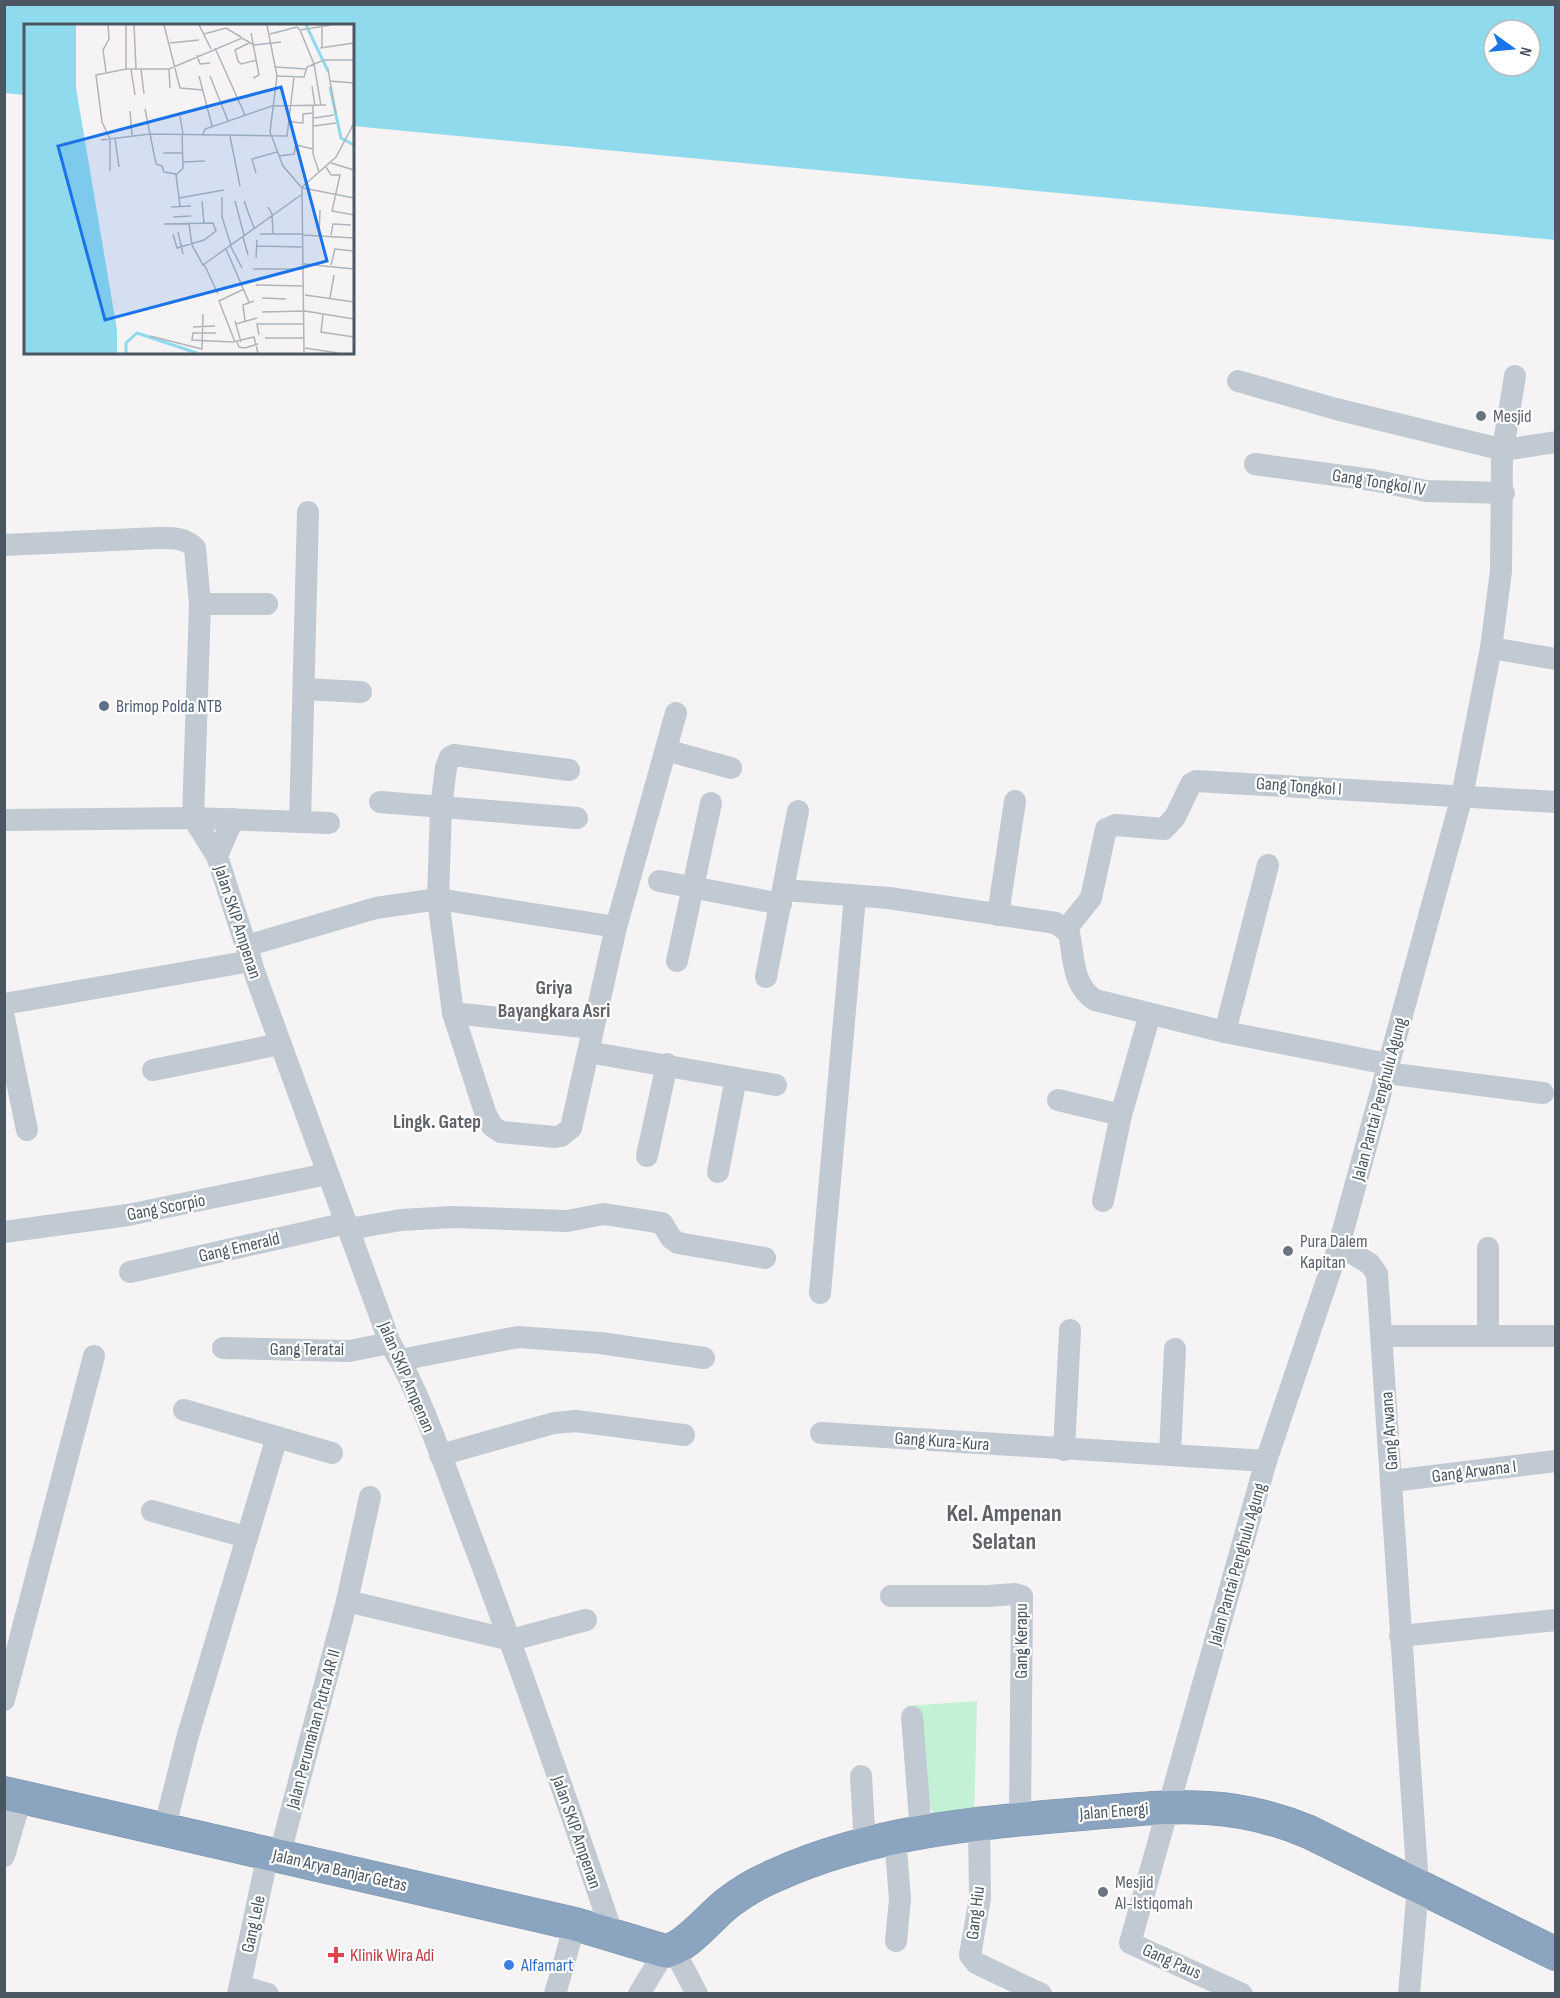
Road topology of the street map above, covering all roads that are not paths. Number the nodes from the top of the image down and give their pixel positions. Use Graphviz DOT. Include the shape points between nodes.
graph roads {
  1 [pos="1515,376"];
  2 [pos="1238,381"];
  3 [pos="1556,442"];
  4 [pos="1504,450"];
  5 [pos="1254,464"];
  6 [pos="1504,493"];
  7 [pos="308,512"];
  8 [pos="4,545"];
  9 [pos="200,604"];
  10 [pos="267,604"];
  11 [pos="1491,648"];
  12 [pos="1556,659"];
  13 [pos="304,688"];
  14 [pos="361,692"];
  15 [pos="676,713"];
  16 [pos="666,750"];
  17 [pos="731,768"];
  18 [pos="569,770"];
  19 [pos="1462,796"];
  20 [pos="1015,801"];
  21 [pos="380,802"];
  22 [pos="1556,802"];
  23 [pos="711,803"];
  24 [pos="441,808"];
  25 [pos="798,811"];
  26 [pos="193,818"];
  27 [pos="577,818"];
  28 [pos="232,819"];
  29 [pos="4,820"];
  30 [pos="300,822"];
  31 [pos="329,823"];
  32 [pos="217,856"];
  33 [pos="1268,865"];
  34 [pos="659,881"];
  35 [pos="694,888"];
  36 [pos="782,897"];
  37 [pos="855,897"];
  38 [pos="438,899"];
  39 [pos="998,915"];
  40 [pos="616,927"];
  41 [pos="1066,928"];
  42 [pos="248,954"];
  43 [pos="677,961"];
  44 [pos="766,977"];
  45 [pos="4,1004"];
  46 [pos="453,1013"];
  47 [pos="1150,1014"];
  48 [pos="4,1018"];
  49 [pos="592,1028"];
  50 [pos="1225,1032"];
  51 [pos="280,1044"];
  52 [pos="588,1052"];
  53 [pos="667,1064"];
  54 [pos="1387,1068"];
  55 [pos="153,1070"];
  56 [pos="736,1078"];
  57 [pos="776,1085"];
  58 [pos="1543,1093"];
  59 [pos="1058,1100"];
  60 [pos="1121,1115"];
  61 [pos="27,1130"];
  62 [pos="647,1156"];
  63 [pos="718,1172"];
  64 [pos="327,1174"];
  65 [pos="1103,1201"];
  66 [pos="348,1226"];
  67 [pos="4,1232"];
  68 [pos="1339,1245"];
  69 [pos="1488,1248"];
  70 [pos="765,1258"];
  71 [pos="130,1272"];
  72 [pos="820,1293"];
  73 [pos="1070,1330"];
  74 [pos="1488,1335"];
  75 [pos="1382,1336"];
  76 [pos="1556,1336"];
  77 [pos="222,1348"];
  78 [pos="1175,1349"];
  79 [pos="395,1352"];
  80 [pos="94,1356"];
  81 [pos="704,1358"];
  82 [pos="184,1410"];
  83 [pos="821,1433"];
  84 [pos="684,1435"];
  85 [pos="277,1437"];
  86 [pos="1064,1450"];
  87 [pos="332,1453"];
  88 [pos="1170,1454"];
  89 [pos="440,1455"];
  90 [pos="1266,1461"];
  91 [pos="1556,1461"];
  92 [pos="1392,1481"];
  93 [pos="370,1497"];
  94 [pos="152,1510"];
  95 [pos="246,1537"];
  96 [pos="891,1596"];
  97 [pos="347,1601"];
  98 [pos="586,1620"];
  99 [pos="1556,1620"];
  100 [pos="1400,1636"];
  101 [pos="511,1640"];
  102 [pos="4,1700"];
  103 [pos="912,1717"];
  104 [pos="861,1776"];
  105 [pos="13,1796"];
  106 [pos="1168,1807"];
  107 [pos="1020,1818"];
  108 [pos="979,1823"];
  109 [pos="164,1830"];
  110 [pos="894,1838"];
  111 [pos="274,1855"];
  112 [pos="4,1856"];
  113 [pos="1418,1886"];
  114 [pos="575,1924"];
  115 [pos="613,1935"];
  116 [pos="896,1941"];
  117 [pos="670,1951"];
  118 [pos="1556,1954"];
  119 [pos="239,1990"];
  120 [pos="1042,1993"];
  121 [pos="268,1994"];
  122 [pos="555,1994"];
  123 [pos="639,1994"];
  124 [pos="697,1994"];
  125 [pos="1242,1994"];
  126 [pos="1409,1994"];
  1 -- 4 [label="street, Jalan Pantai Penghulu Agung"];
  2 -- 4 [label="street"];
  3 -- 4 [label="street"];
  4 -- 6 [label="street, Jalan Pantai Penghulu Agung"];
  5 -- 6 [label="street, Gang Tongkol IV" via="1426,490"];
  6 -- 11 [label="street, Jalan Pantai Penghulu Agung" via="1501,571"];
  7 -- 13 [label="street"];
  8 -- 9 [label="street" via="158,537 190,542 195,548"];
  9 -- 10 [label="street"];
  9 -- 26 [label="street"];
  11 -- 12 [label="street"];
  11 -- 19 [label="street, Jalan Pantai Penghulu Agung"];
  13 -- 14 [label="street"];
  13 -- 30 [label="street"];
  15 -- 16 [label="street"];
  16 -- 17 [label="street"];
  16 -- 40 [label="street"];
  18 -- 24 [label="street" via="454,755 446,767"];
  19 -- 22 [label="street"];
  19 -- 41 [label="street, Gang Tongkol I" via="1196,781 1164,829 1116,825 1106,829 1091,898"];
  19 -- 54 [label="street, Jalan Pantai Penghulu Agung"];
  20 -- 39 [label="street"];
  21 -- 24 [label="street"];
  23 -- 35 [label="street"];
  24 -- 27 [label="street"];
  24 -- 38 [label="street"];
  25 -- 36 [label="street"];
  26 -- 28 [label="street"];
  26 -- 29 [label="street"];
  26 -- 32 [label="street"];
  28 -- 30 [label="street"];
  28 -- 32 [label="street, Jalan SKIP Ampenan"];
  30 -- 31 [label="street"];
  32 -- 42 [label="street, Jalan SKIP Ampenan"];
  33 -- 50 [label="street"];
  34 -- 35 [label="street"];
  35 -- 36 [label="street"];
  35 -- 43 [label="street"];
  36 -- 37 [label="street"];
  36 -- 44 [label="street"];
  37 -- 39 [label="street" via="889,898"];
  37 -- 72 [label="street"];
  38 -- 40 [label="street"];
  38 -- 42 [label="street" via="376,908"];
  38 -- 46 [label="street"];
  39 -- 41 [label="street" via="1056,922"];
  40 -- 49 [label="street"];
  41 -- 47 [label="street" via="1076,974 1087,995"];
  42 -- 45 [label="street"];
  42 -- 51 [label="street, Jalan SKIP Ampenan"];
  46 -- 49 [label="street"];
  46 -- 52 [label="street" via="485,1112 492,1126 501,1132 543,1137 566,1133 574,1117"];
  47 -- 50 [label="street"];
  47 -- 60 [label="street"];
  48 -- 61 [label="street"];
  49 -- 52 [label="street"];
  50 -- 54 [label="street"];
  51 -- 55 [label="street"];
  51 -- 64 [label="street, Jalan SKIP Ampenan"];
  52 -- 53 [label="street"];
  53 -- 56 [label="street"];
  53 -- 62 [label="street"];
  54 -- 58 [label="street"];
  54 -- 68 [label="street, Jalan Pantai Penghulu Agung"];
  56 -- 57 [label="street"];
  56 -- 63 [label="street"];
  59 -- 60 [label="street"];
  60 -- 65 [label="street"];
  64 -- 66 [label="street, Jalan SKIP Ampenan"];
  64 -- 67 [label="street, Gang Scorpio" via="128,1215"];
  66 -- 70 [label="street, Gang Emerald" via="432,1218 567,1221 604,1214 662,1223 671,1238 686,1245"];
  66 -- 71 [label="street, Gang Emerald"];
  66 -- 79 [label="street, Jalan SKIP Ampenan"];
  68 -- 75 [label="street, Gang Arwana" via="1375,1269"];
  68 -- 90 [label="street, Jalan Pantai Penghulu Agung"];
  69 -- 74 [label="street"];
  73 -- 86 [label="street"];
  74 -- 75 [label="street"];
  74 -- 76 [label="street"];
  75 -- 92 [label="street, Gang Arwana"];
  77 -- 79 [label="street, Gang Teratai"];
  78 -- 88 [label="street"];
  79 -- 81 [label="street, Gang Teratai" via="518,1337 600,1343"];
  79 -- 89 [label="street, Jalan SKIP Ampenan"];
  80 -- 102 [label="street"];
  82 -- 85 [label="street"];
  83 -- 86 [label="street, Gang Kura-Kura"];
  84 -- 89 [label="street" via="576,1421 554,1423"];
  85 -- 87 [label="street"];
  85 -- 95 [label="street"];
  86 -- 88 [label="street, Gang Kura-Kura"];
  88 -- 90 [label="street, Gang Kura-Kura"];
  89 -- 101 [label="street, Jalan SKIP Ampenan"];
  90 -- 106 [label="street, Jalan Pantai Penghulu Agung"];
  91 -- 92 [label="street, Gang Arwana I"];
  92 -- 100 [label="street, Gang Arwana"];
  93 -- 97 [label="street, Jalan Perumahan Putra AR II"];
  94 -- 95 [label="street"];
  95 -- 109 [label="street"];
  96 -- 107 [label="street, Gang Kerapu" via="1022,1596"];
  97 -- 101 [label="street"];
  97 -- 111 [label="street, Jalan Perumahan Putra AR II"];
  98 -- 101 [label="street"];
  99 -- 100 [label="street"];
  100 -- 113 [label="street, Gang Arwana"];
  101 -- 115 [label="street, Jalan SKIP Ampenan"];
  103 -- 110 [label="street"];
  104 -- 110 [label="street"];
  105 -- 109 [label="highway, Jalan Arya Banjar Getas"];
  105 -- 112 [label="street"];
  106 -- 107 [label="highway, Jalan Energi"];
  106 -- 113 [label="highway, Jalan Energi" via="1233,1811 1293,1826 1350,1850"];
  106 -- 125 [label="street, Gang Paus" via="1130,1943"];
  107 -- 108 [label="highway, Jalan Energi"];
  108 -- 110 [label="highway, Jalan Energi"];
  108 -- 120 [label="street, Gang Hiu" via="980,1898 970,1955 976,1963"];
  109 -- 111 [label="highway, Jalan Arya Banjar Getas"];
  110 -- 116 [label="street" via="900,1899"];
  110 -- 117 [label="highway, Jalan Energi" via="795,1866 756,1885 728,1902"];
  111 -- 114 [label="highway, Jalan Arya Banjar Getas"];
  111 -- 119 [label="street, Gang Lele"];
  113 -- 118 [label="highway, Jalan Energi"];
  113 -- 126 [label="street, Gang Arwana"];
  114 -- 115 [label="highway, Jalan Arya Banjar Getas"];
  114 -- 122 [label="street"];
  115 -- 117 [label="highway, Jalan Arya Banjar Getas"];
  117 -- 123 [label="street"];
  117 -- 124 [label="street"];
  119 -- 121 [label="street"];
}
